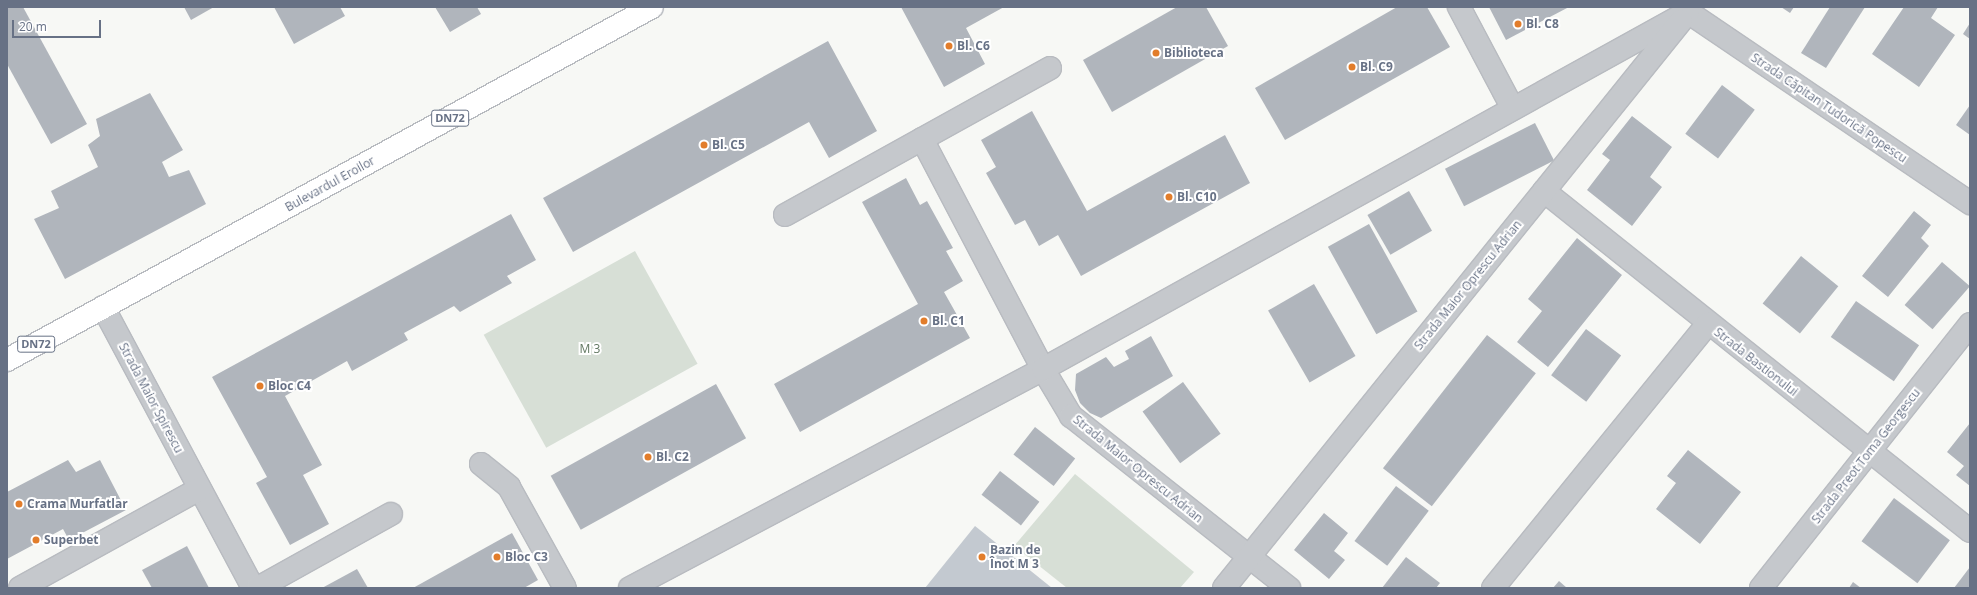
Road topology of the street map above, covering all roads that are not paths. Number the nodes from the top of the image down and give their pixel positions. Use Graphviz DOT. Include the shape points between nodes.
graph roads {
  1 [pos="652,7"];
  2 [pos="1459,7"];
  3 [pos="1690,9"];
  4 [pos="1050,68"];
  5 [pos="1514,109"];
  6 [pos="922,139"];
  7 [pos="1544,191"];
  8 [pos="1970,204"];
  9 [pos="786,215"];
  10 [pos="102,307"];
  11 [pos="1708,323"];
  12 [pos="1970,324"];
  13 [pos="7,360"];
  14 [pos="1043,369"];
  15 [pos="1869,451"];
  16 [pos="481,464"];
  17 [pos="199,489"];
  18 [pos="391,514"];
  19 [pos="1970,530"];
  20 [pos="1247,557"];
  21 [pos="20,588"];
  22 [pos="253,588"];
  23 [pos="258,588"];
  24 [pos="565,588"];
  25 [pos="630,588"];
  26 [pos="1224,588"];
  27 [pos="1289,588"];
  28 [pos="1493,588"];
  29 [pos="1761,588"];
  1 -- 10 [label="main road, Bulevardul Eroilor / DN72"];
  2 -- 5 [label="street"];
  3 -- 5 [label="street"];
  3 -- 7 [label="street, Strada Maior Oprescu Adrian"];
  3 -- 8 [label="street, Strada Căpitan Tudorică Popescu"];
  4 -- 6 [label="street"];
  5 -- 14 [label="street"];
  6 -- 9 [label="street"];
  6 -- 14 [label="street, Strada Maior Oprescu Adrian"];
  7 -- 11 [label="street, Strada Bastionului"];
  7 -- 20 [label="street, Strada Maior Oprescu Adrian"];
  10 -- 13 [label="main road, Bulevardul Eroilor / DN72"];
  10 -- 17 [label="street, Strada Maior Spirescu"];
  11 -- 15 [label="street, Strada Bastionului"];
  11 -- 28 [label="street"];
  12 -- 15 [label="street, Strada Preot Toma Georgescu"];
  14 -- 20 [label="street, Strada Maior Oprescu Adrian" via="1071,416"];
  14 -- 25 [label="street"];
  15 -- 19 [label="street, Strada Bastionului"];
  15 -- 29 [label="street, Strada Preot Toma Georgescu"];
  16 -- 24 [label="street" via="509,487"];
  17 -- 21 [label="street"];
  17 -- 22 [label="street, Strada Maior Spirescu"];
  18 -- 23 [label="street"];
  20 -- 26 [label="street, Strada Maior Oprescu Adrian"];
  20 -- 27 [label="street, Strada Maior Oprescu Adrian"];
}
